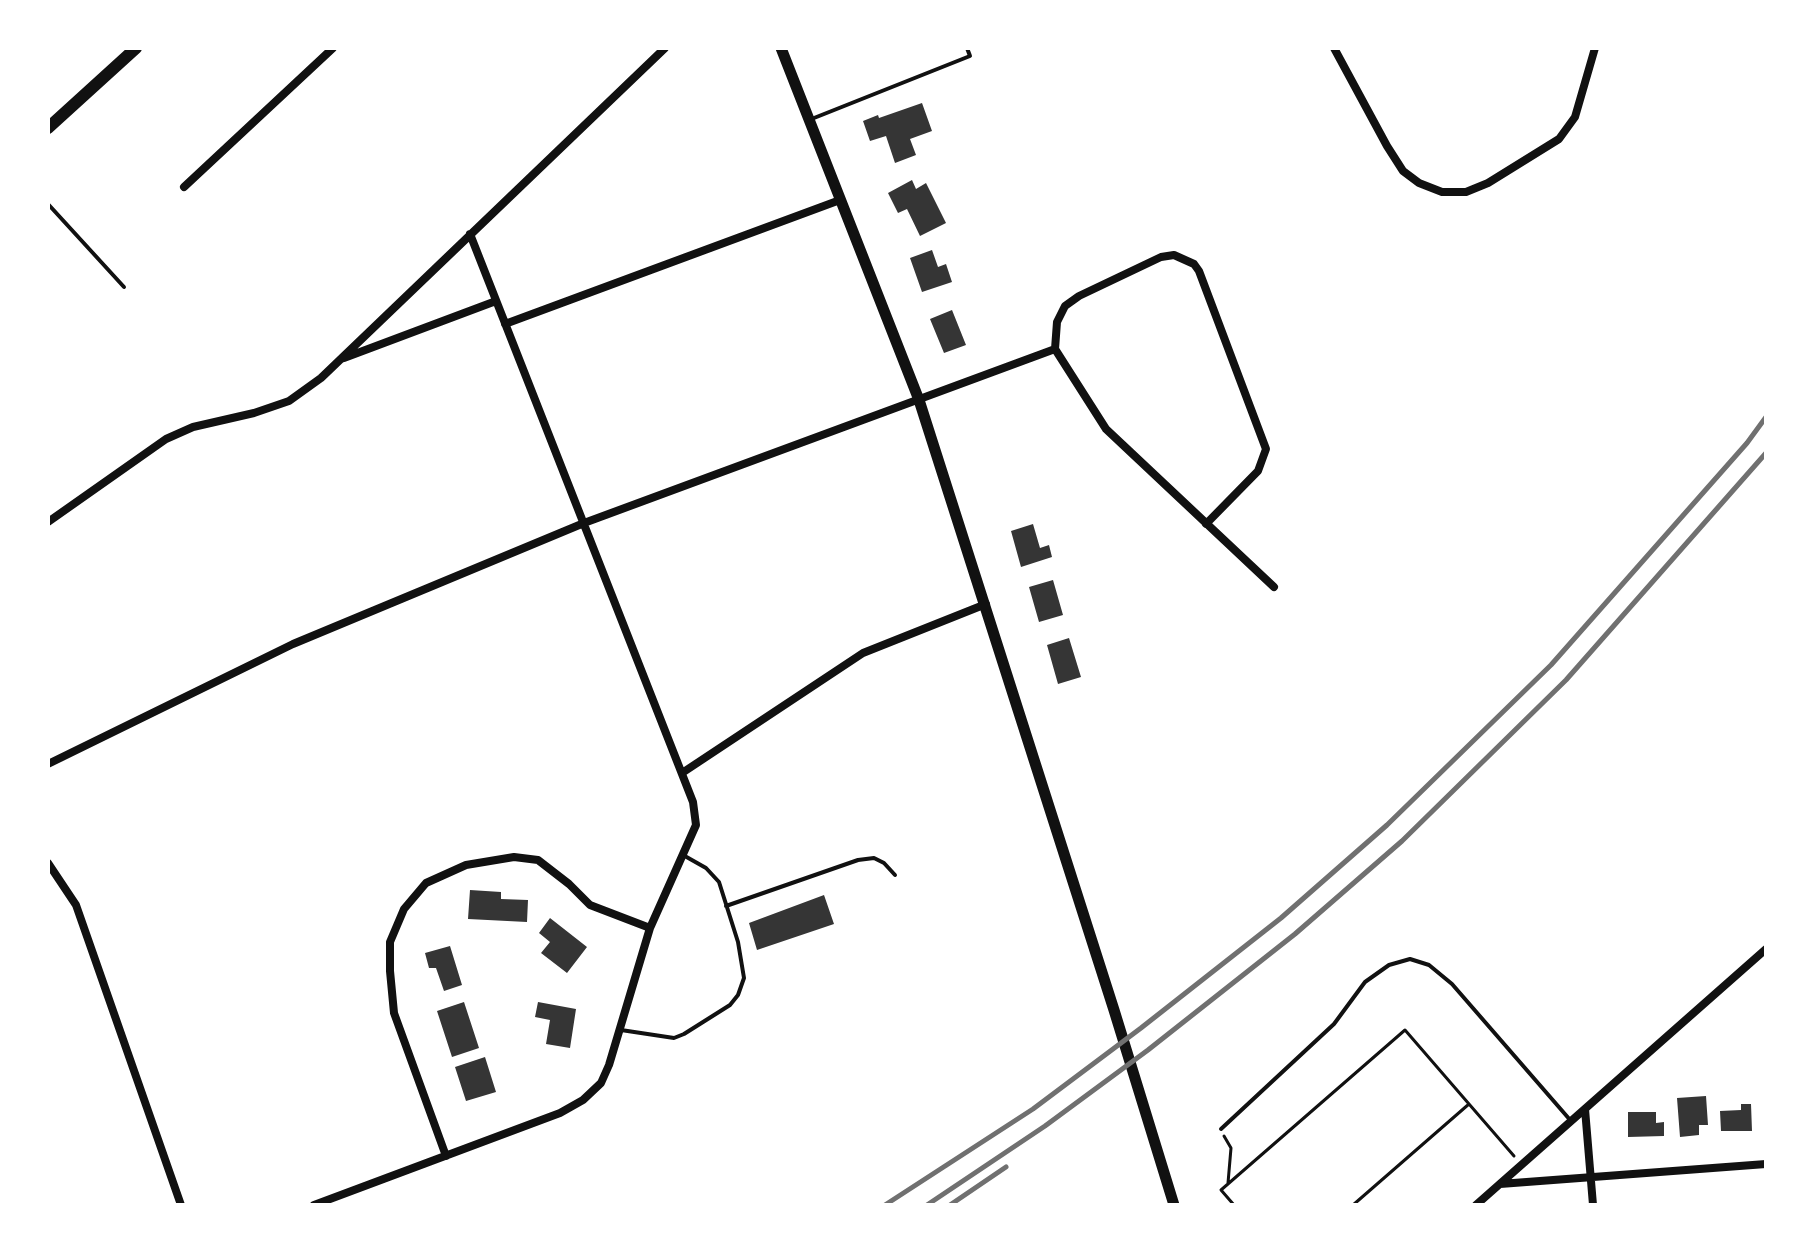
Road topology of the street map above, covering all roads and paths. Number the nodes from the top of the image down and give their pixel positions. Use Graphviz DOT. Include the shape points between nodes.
graph roads {
  1 [pos="136,48"];
  2 [pos="333,48"];
  3 [pos="665,48"];
  4 [pos="781,48"];
  5 [pos="967,48"];
  6 [pos="1334,48"];
  7 [pos="1595,48"];
  8 [pos="809,120"];
  9 [pos="48,128"];
  10 [pos="184,187"];
  11 [pos="840,200"];
  12 [pos="48,204"];
  13 [pos="470,234"];
  14 [pos="124,287"];
  15 [pos="496,301"];
  16 [pos="505,324"];
  17 [pos="1055,349"];
  18 [pos="340,359"];
  19 [pos="919,400"];
  20 [pos="48,522"];
  21 [pos="584,523"];
  22 [pos="1206,524"];
  23 [pos="1274,587"];
  24 [pos="986,604"];
  25 [pos="48,764"];
  26 [pos="682,773"];
  27 [pos="682,855"];
  28 [pos="48,863"];
  29 [pos="895,875"];
  30 [pos="726,906"];
  31 [pos="650,928"];
  32 [pos="1766,949"];
  33 [pos="619,1030"];
  34 [pos="1469,1104"];
  35 [pos="1585,1109"];
  36 [pos="1571,1121"];
  37 [pos="1221,1129"];
  38 [pos="446,1156"];
  39 [pos="1766,1164"];
  40 [pos="1521,1165"];
  41 [pos="1591,1177"];
  42 [pos="1228,1184"];
  43 [pos="1499,1184"];
  44 [pos="318,1204"];
  45 [pos="181,1205"];
  46 [pos="1174,1205"];
  47 [pos="1234,1205"];
  48 [pos="1353,1205"];
  49 [pos="1476,1205"];
  50 [pos="1593,1205"];
  1 -- 9 [label="main road"];
  2 -- 10 [label="street"];
  3 -- 13 [label="street"];
  4 -- 8 [label="street"];
  5 -- 8 [label="lane" via="970,56"];
  6 -- 7 [label="street" via="1403,171 1442,192 1466,192 1488,183 1559,139 1575,117"];
  8 -- 11 [label="street"];
  11 -- 16 [label="street"];
  11 -- 19 [label="street"];
  12 -- 14 [label="lane"];
  13 -- 15 [label="street"];
  13 -- 18 [label="street"];
  15 -- 16 [label="street"];
  15 -- 18 [label="street"];
  16 -- 21 [label="street"];
  17 -- 19 [label="street"];
  17 -- 22 [label="street" via="1106,429"];
  17 -- 22 [label="street" via="1057,322 1065,306 1079,296 1161,257 1174,255 1194,264 1266,449 1258,471"];
  18 -- 20 [label="street" via="289,401 166,439"];
  19 -- 21 [label="street"];
  19 -- 24 [label="street"];
  21 -- 25 [label="street" via="293,644"];
  21 -- 26 [label="street"];
  22 -- 23 [label="street"];
  24 -- 26 [label="street" via="863,653"];
  24 -- 46 [label="street"];
  26 -- 27 [label="street" via="696,825"];
  27 -- 30 [label="lane" via="719,882"];
  27 -- 31 [label="street"];
  28 -- 45 [label="street" via="76,905"];
  29 -- 30 [label="lane" via="874,858 858,860"];
  30 -- 33 [label="lane" via="744,978 730,1005 674,1038"];
  31 -- 33 [label="street"];
  31 -- 38 [label="street" via="590,905 538,860 514,857 466,865 426,883 404,909 390,942 390,971 394,1013"];
  32 -- 35 [label="street"];
  33 -- 38 [label="street" via="601,1083 583,1100"];
  34 -- 40 [label="path"];
  34 -- 42 [label="path" via="1405,1030"];
  34 -- 48 [label="path"];
  35 -- 36 [label="street"];
  35 -- 41 [label="street"];
  36 -- 37 [label="lane" via="1452,984 1429,965 1410,959 1389,965 1365,982 1334,1024"];
  36 -- 40 [label="street"];
  37 -- 42 [label="path" via="1231,1148"];
  38 -- 44 [label="street"];
  39 -- 41 [label="street"];
  40 -- 43 [label="street"];
  41 -- 43 [label="street"];
  41 -- 50 [label="street"];
  42 -- 47 [label="path" via="1221,1190"];
  43 -- 49 [label="street"];
}
